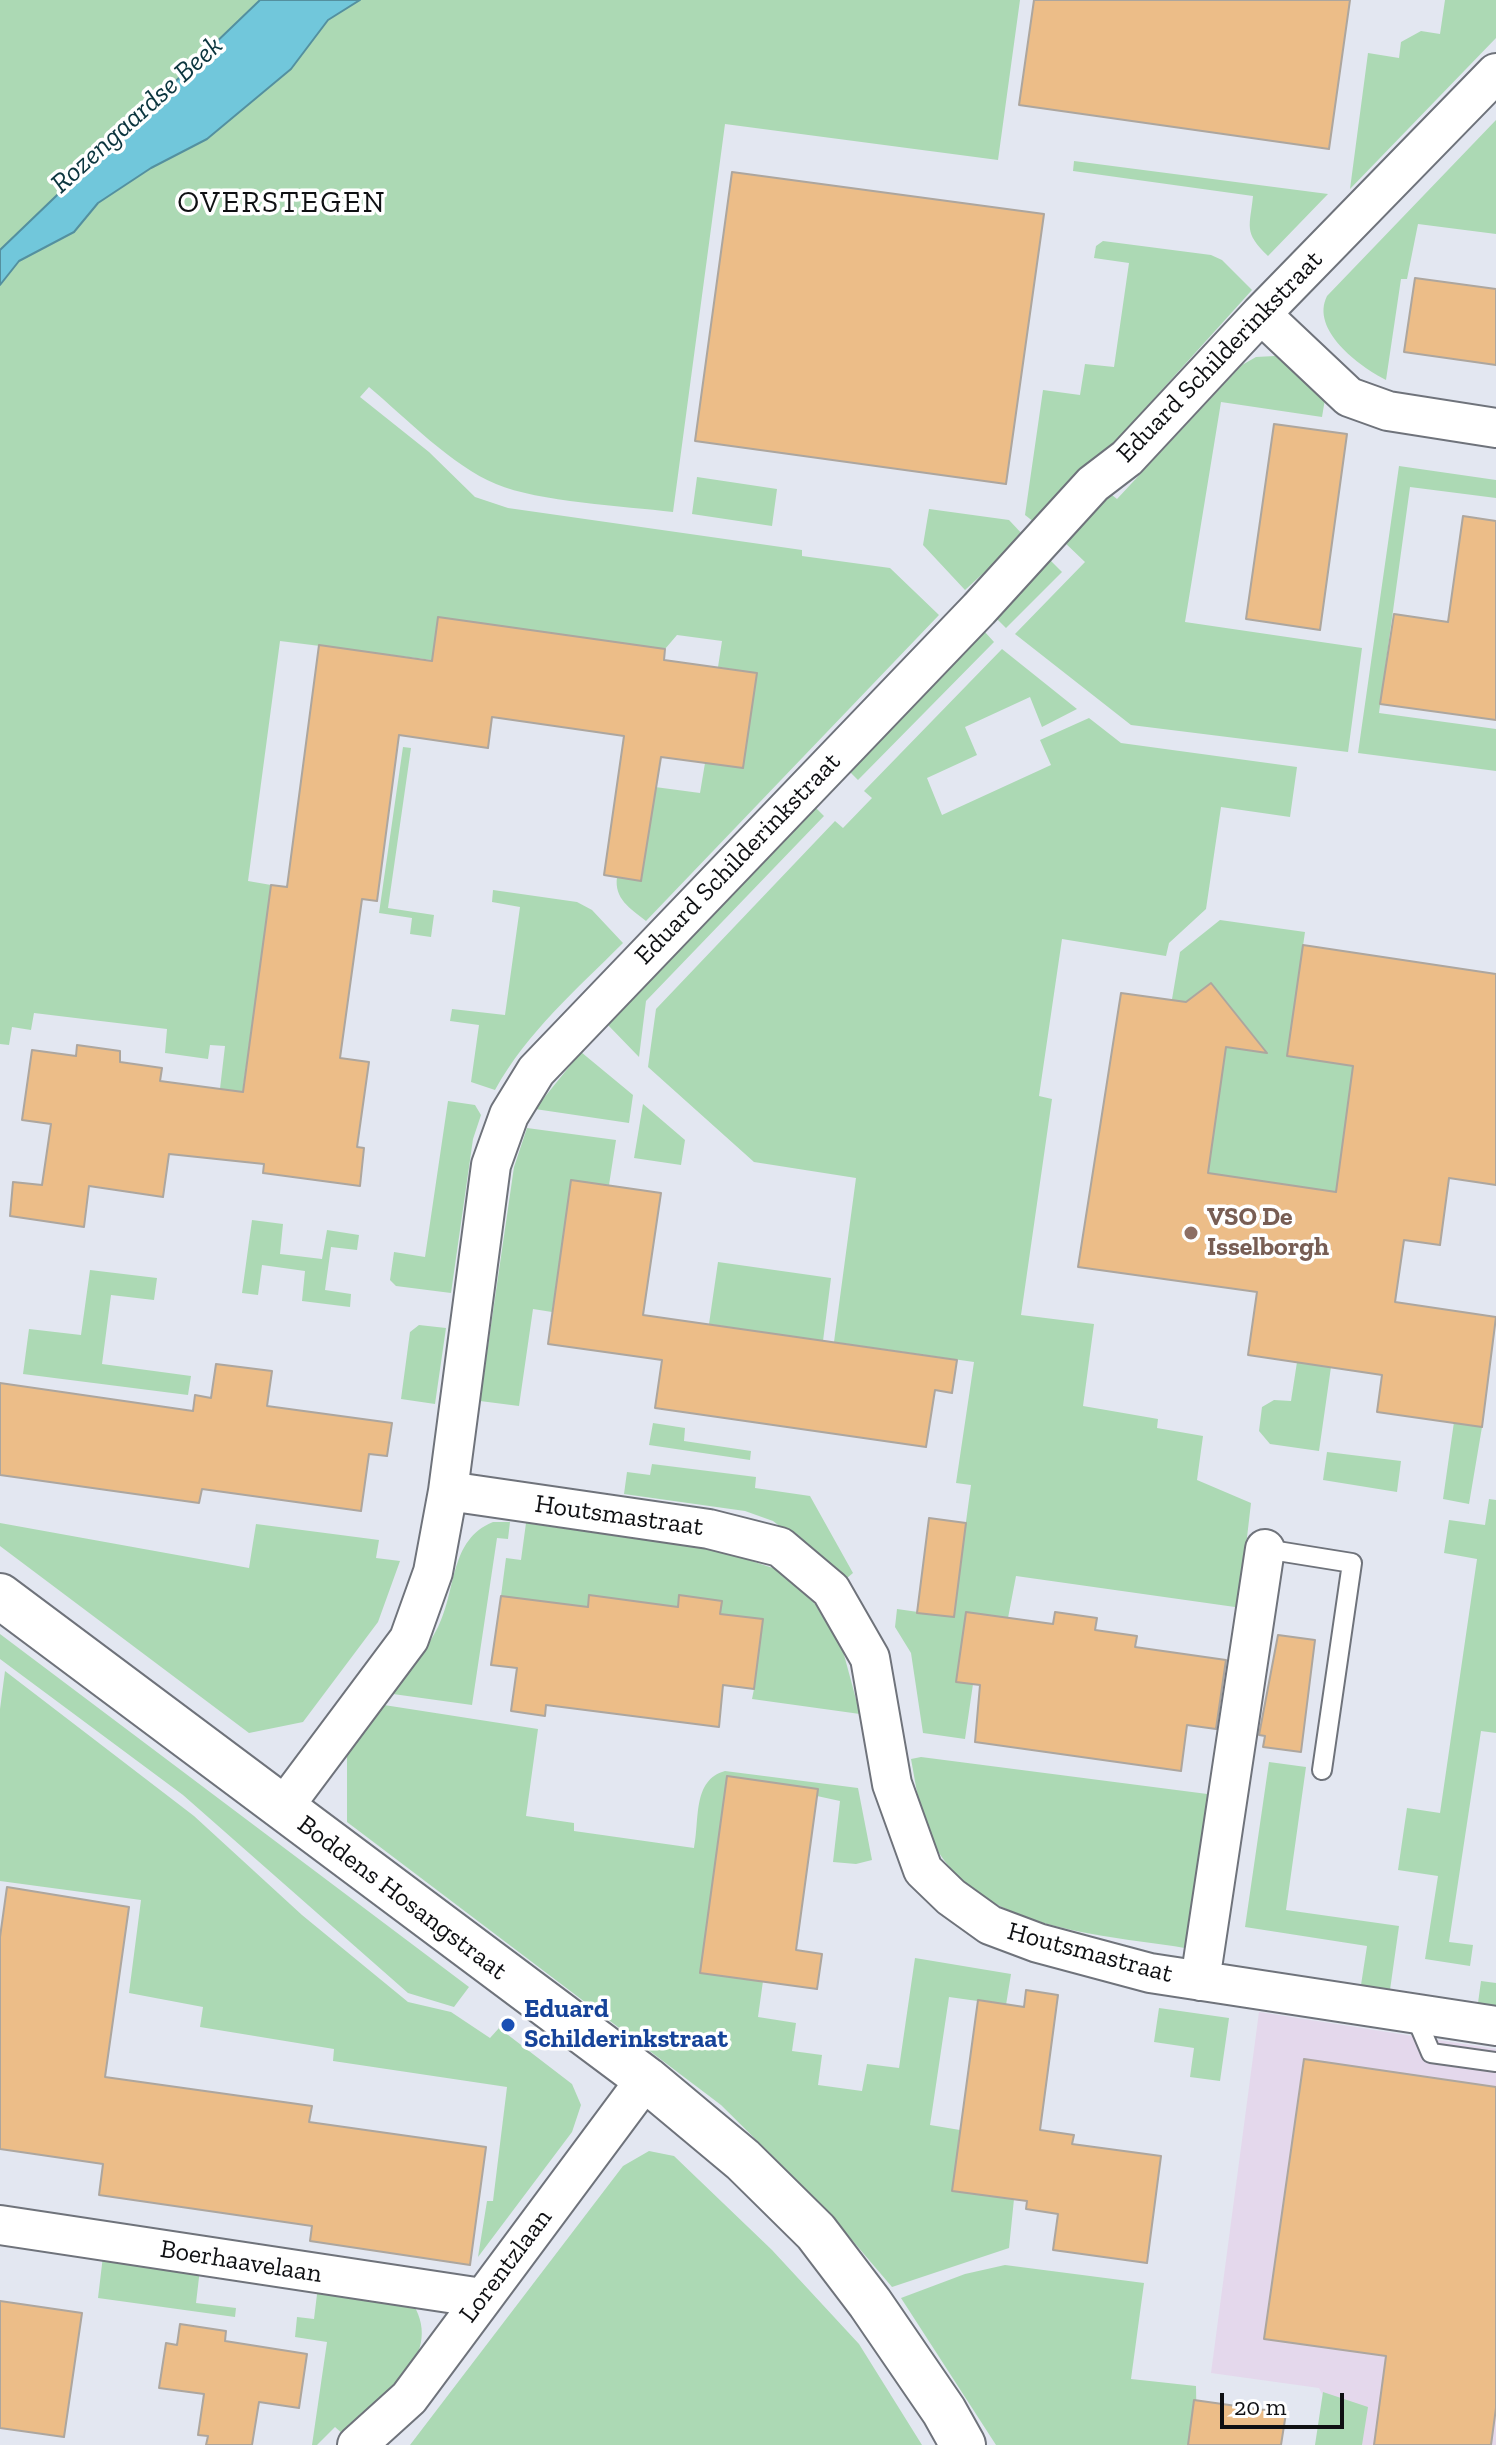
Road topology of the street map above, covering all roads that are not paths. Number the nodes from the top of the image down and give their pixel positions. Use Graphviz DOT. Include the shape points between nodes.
graph roads {
  1 [pos="1496,73"];
  2 [pos="1261,314"];
  3 [pos="1496,428"];
  4 [pos="448,1491"];
  5 [pos="1265,1549"];
  6 [pos="0,1596"];
  7 [pos="1322,1770"];
  8 [pos="282,1809"];
  9 [pos="1200,1981"];
  10 [pos="1414,2013"];
  11 [pos="1496,2026"];
  12 [pos="1496,2062"];
  13 [pos="646,2079"];
  14 [pos="0,2225"];
  15 [pos="482,2298"];
  16 [pos="357,2445"];
  17 [pos="963,2445"];
  1 -- 2 [label="street, Eduard Schilderinkstraat"];
  2 -- 3 [label="street" via="1349,397 1388,411"];
  2 -- 4 [label="street, Eduard Schilderinkstraat" via="536,1071 509,1115 491,1165"];
  4 -- 8 [label="street, Eduard Schilderinkstraat" via="433,1572 409,1639"];
  4 -- 9 [label="street, Houtsmastraat" via="709,1529 780,1547 831,1590 870,1658 892,1784 923,1870 990,1925 1150,1973"];
  5 -- 7 [label="lane" via="1352,1563"];
  5 -- 9 [label="street"];
  6 -- 8 [label="street, Boddens Hosangstraat"];
  8 -- 13 [label="street, Boddens Hosangstraat"];
  9 -- 10 [label="street, Houtsmastraat"];
  10 -- 11 [label="street, Houtsmastraat"];
  10 -- 12 [label="lane" via="1431,2053"];
  13 -- 15 [label="street, Lorentzlaan"];
  13 -- 17 [label="street, Boddens Hosangstraat" via="743,2160 816,2232 895,2339"];
  14 -- 15 [label="street, Boerhaavelaan"];
  15 -- 16 [label="street, Lorentzlaan" via="409,2398"];
}
